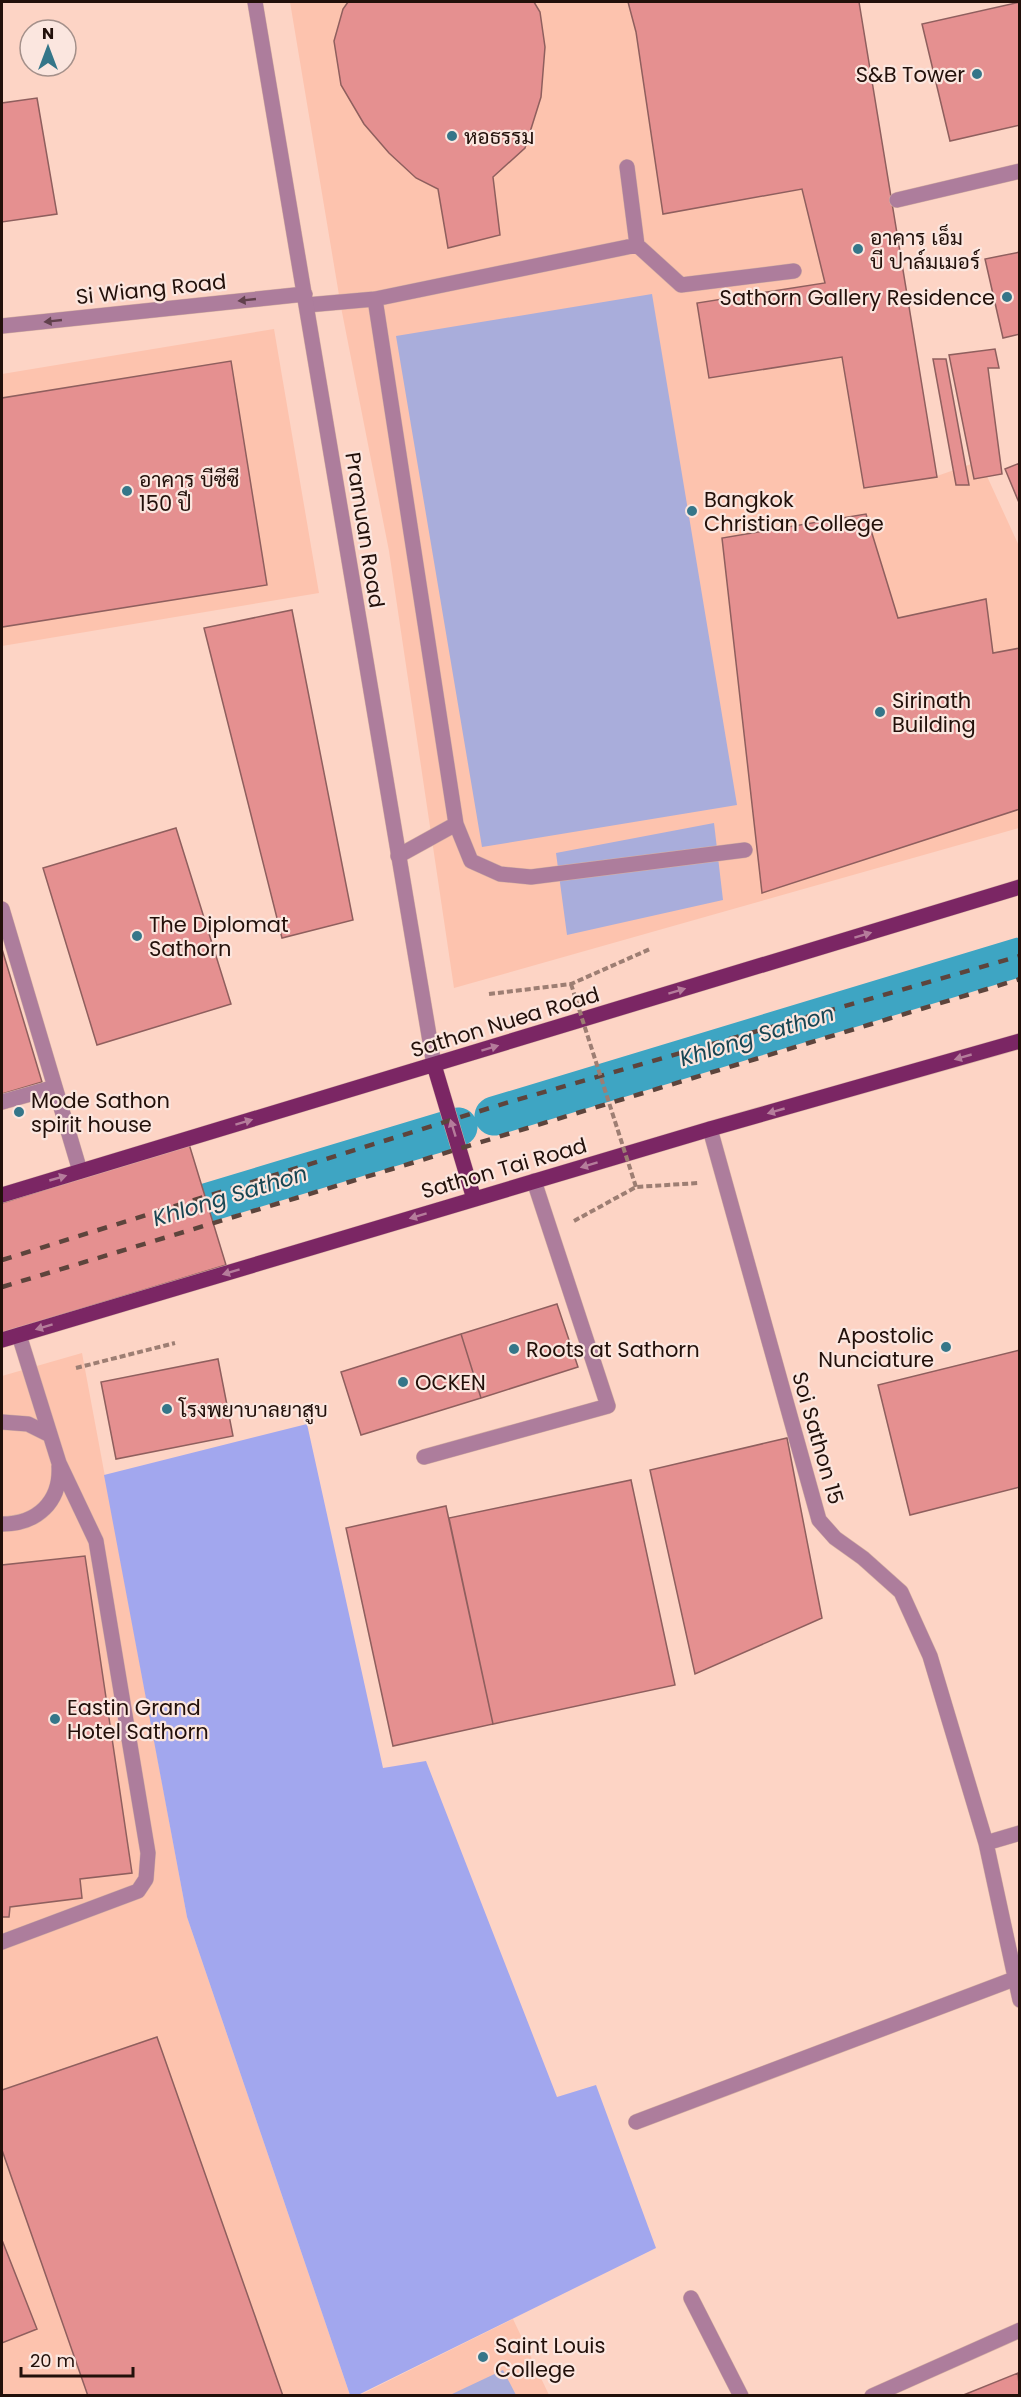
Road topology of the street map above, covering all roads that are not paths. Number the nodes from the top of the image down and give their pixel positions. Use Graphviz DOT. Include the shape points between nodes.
graph roads {
  1 [pos="255,2"];
  2 [pos="627,167"];
  3 [pos="1020,171"];
  4 [pos="897,200"];
  5 [pos="637,245"];
  6 [pos="794,271"];
  7 [pos="306,299"];
  8 [pos="375,299"];
  9 [pos="2,326"];
  10 [pos="456,824"];
  11 [pos="745,850"];
  12 [pos="398,856"];
  13 [pos="1020,887"];
  14 [pos="2,909"];
  15 [pos="1020,1041"];
  16 [pos="434,1065"];
  17 [pos="55,1087"];
  18 [pos="2,1102"];
  19 [pos="710,1129"];
  20 [pos="81,1172"];
  21 [pos="534,1181"];
  22 [pos="2,1195"];
  23 [pos="474,1199"];
  24 [pos="18,1335"];
  25 [pos="2,1340"];
  26 [pos="2,1422"];
  27 [pos="50,1435"];
  28 [pos="424,1457"];
  29 [pos="59,1463"];
  30 [pos="2,1524"];
  31 [pos="1020,1833"];
  32 [pos="986,1843"];
  33 [pos="2,1942"];
  34 [pos="1014,1979"];
  35 [pos="1020,2000"];
  36 [pos="636,2122"];
  37 [pos="691,2298"];
  38 [pos="1020,2330"];
  39 [pos="741,2396"];
  40 [pos="872,2396"];
  1 -- 7 [label="street, Pramuan Road"];
  2 -- 5 [label="street"];
  3 -- 4 [label="street"];
  5 -- 6 [label="street" via="681,285"];
  5 -- 8 [label="street, Si Wiang Road"];
  7 -- 8 [label="street, Si Wiang Road"];
  7 -- 9 [label="street, Si Wiang Road, one-way"];
  7 -- 12 [label="street, Pramuan Road"];
  8 -- 10 [label="street"];
  10 -- 11 [label="street" via="471,861 500,874 531,877"];
  10 -- 12 [label="street"];
  12 -- 16 [label="street, Pramuan Road"];
  16 -- 13 [label="main road, Sathon Nuea Road, one-way"];
  14 -- 17 [label="street"];
  15 -- 19 [label="main road, Sathon Tai Road, one-way"];
  20 -- 16 [label="main road, Sathon Nuea Road, one-way"];
  23 -- 16 [label="main road, one-way"];
  17 -- 18 [label="street"];
  17 -- 20 [label="street"];
  19 -- 21 [label="main road, Sathon Tai Road, one-way"];
  19 -- 32 [label="street, Soi Sathon 15" via="819,1520 901,1592 930,1656"];
  22 -- 20 [label="main road, Sathon Nuea Road, one-way"];
  21 -- 23 [label="main road, Sathon Tai Road"];
  21 -- 28 [label="street" via="608,1406"];
  23 -- 24 [label="main road, Sathon Tai Road, one-way"];
  24 -- 25 [label="main road, Sathon Tai Road"];
  24 -- 27 [label="street"];
  26 -- 27 [label="street" via="28,1424"];
  27 -- 29 [label="street"];
  29 -- 30 [label="street" via="57,1488 45,1510 31,1520"];
  29 -- 33 [label="street" via="96,1541 148,1853 146,1879 138,1891"];
  31 -- 32 [label="street"];
  32 -- 34 [label="street, Soi Sathon 15"];
  34 -- 35 [label="street, Soi Sathon 15"];
  34 -- 36 [label="street"];
  37 -- 39 [label="street"];
  38 -- 40 [label="street"];
}
